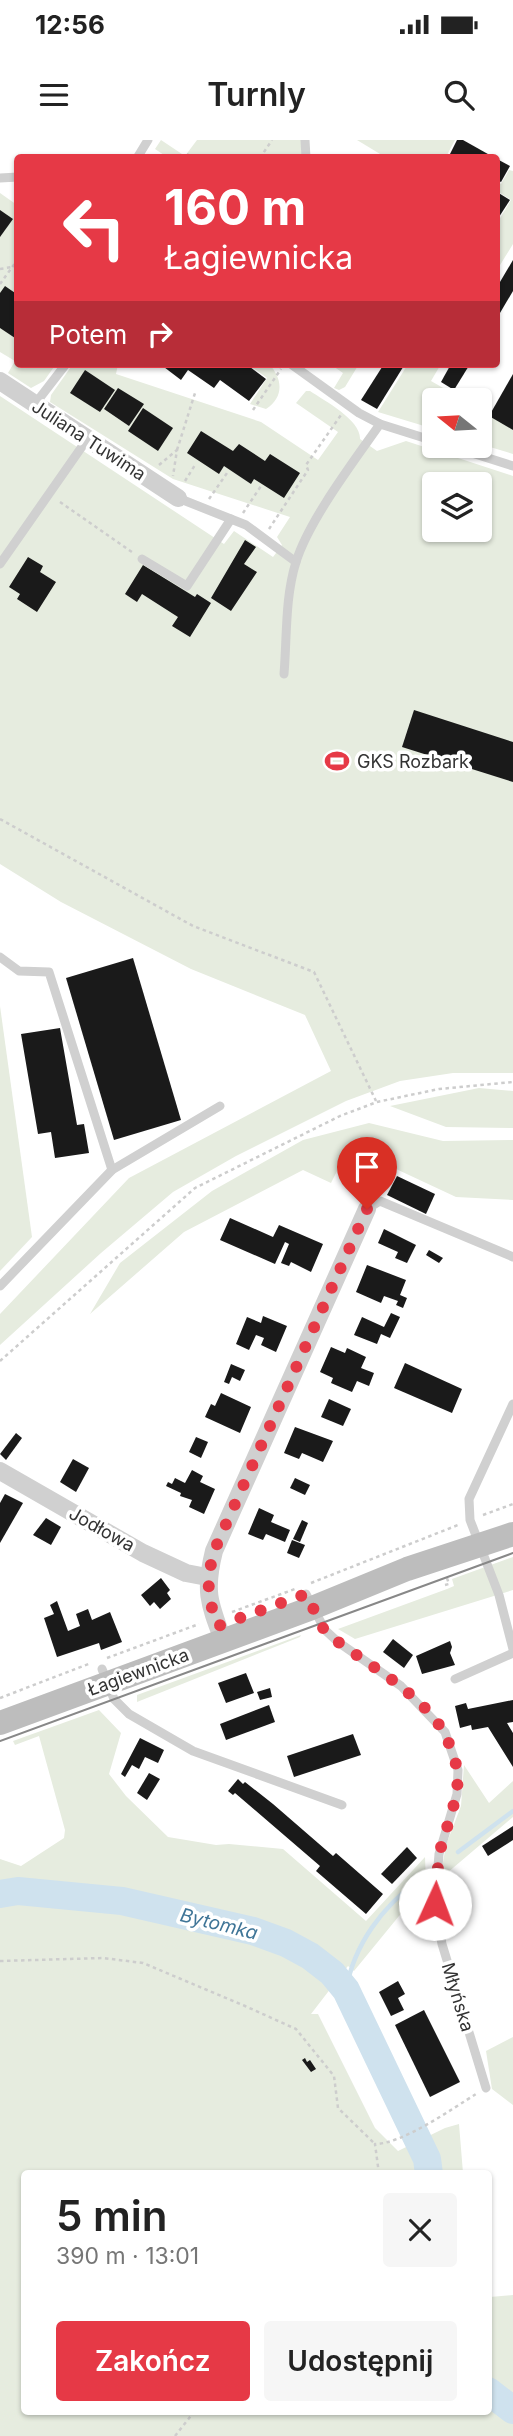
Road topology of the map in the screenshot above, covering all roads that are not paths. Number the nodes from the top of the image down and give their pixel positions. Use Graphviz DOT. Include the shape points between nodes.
graph roads {
  1 [pos="63,368"];
  2 [pos="297,368"];
  3 [pos="0,382"];
  4 [pos="35,404"];
  5 [pos="380,424"];
  6 [pos="422,437"];
  7 [pos="88,439"];
  8 [pos="488,458"];
  9 [pos="513,466"];
  10 [pos="175,495"];
  11 [pos="234,520"];
  12 [pos="142,559"];
  13 [pos="296,562"];
  14 [pos="0,564"];
  15 [pos="284,674"];
  16 [pos="0,957"];
  17 [pos="220,1106"];
  18 [pos="112,1170"];
  19 [pos="367,1209"];
  20 [pos="513,1256"];
  21 [pos="0,1286"];
  22 [pos="513,1404"];
  23 [pos="0,1471"];
  24 [pos="513,1517"];
  25 [pos="474,1532"];
  26 [pos="513,1534"];
  27 [pos="207,1577"];
  28 [pos="307,1593"];
  29 [pos="218,1628"];
  30 [pos="513,1651"];
  31 [pos="104,1676"];
  32 [pos="455,1679"];
  33 [pos="0,1705"];
  34 [pos="0,1723"];
  35 [pos="342,1805"];
  36 [pos="486,2088"];
  1 -- 4 [label="lane"];
  2 -- 5 [label="lane"];
  3 -- 4 [label="street, Juliana Tuwima"];
  4 -- 7 [label="street, Juliana Tuwima"];
  5 -- 6 [label="lane"];
  5 -- 13 [label="lane" via="322,511"];
  7 -- 10 [label="street, Juliana Tuwima"];
  7 -- 14 [label="lane"];
  8 -- 9 [label="lane"];
  10 -- 11 [label="lane"];
  11 -- 12 [label="lane" via="187,586"];
  11 -- 13 [label="lane"];
  13 -- 15 [label="lane" via="289,592"];
  16 -- 18 [label="lane" via="19,971 49,972"];
  17 -- 18 [label="lane"];
  18 -- 21 [label="lane"];
  19 -- 20 [label="lane" via="380,1201"];
  19 -- 27 [label="street" via="214,1551"];
  22 -- 25 [label="lane" via="469,1499"];
  23 -- 27 [label="street, Jodłowa" via="143,1553 186,1573"];
  24 -- 25 [label="main road, Łagiewnicka"];
  25 -- 26 [label="main road, Łagiewnicka"];
  25 -- 28 [label="main road, Łagiewnicka" via="407,1569"];
  25 -- 30 [label="lane" via="499,1595"];
  27 -- 29 [label="street" via="209,1604"];
  28 -- 29 [label="main road, Łagiewnicka"];
  28 -- 36 [label="lane, Młyńska" via="324,1630 401,1686 445,1732 458,1770 457,1794 439,1854 435,1904 442,1944"];
  29 -- 31 [label="main road, Łagiewnicka"];
  30 -- 32 [label="lane"];
  31 -- 33 [label="main road, Łagiewnicka"];
  31 -- 34 [label="main road, Łagiewnicka"];
  31 -- 35 [label="lane" via="114,1699 129,1714 193,1751"];
}
